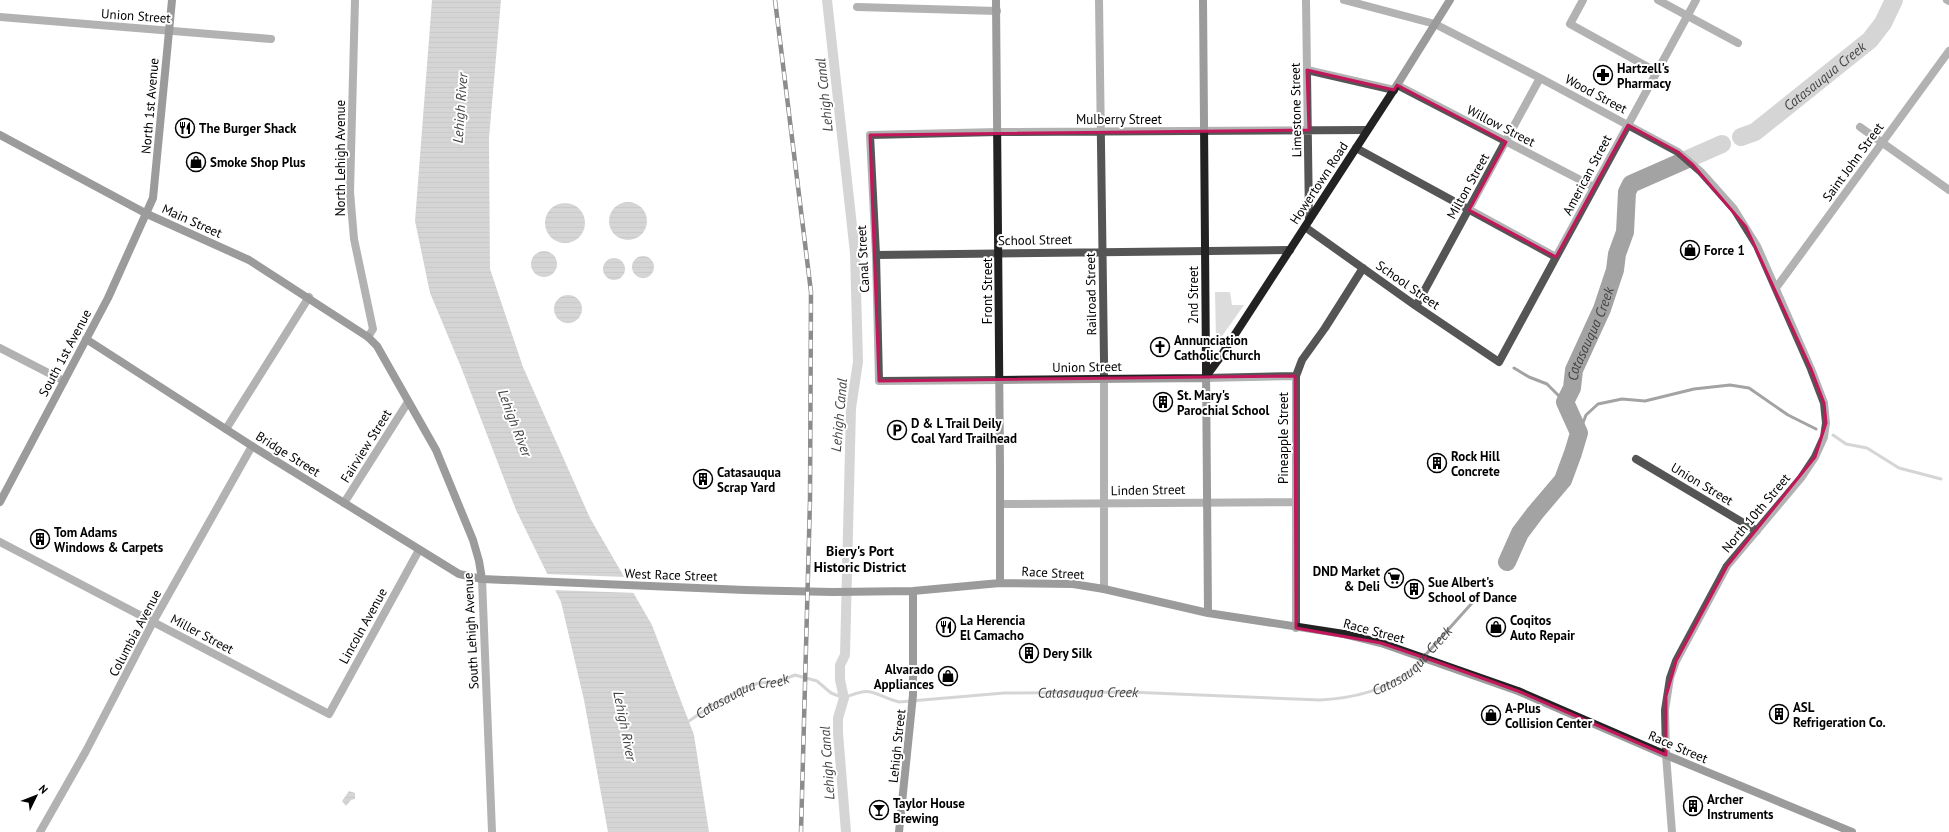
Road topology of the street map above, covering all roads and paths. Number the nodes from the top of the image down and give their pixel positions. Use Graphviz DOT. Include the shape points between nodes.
graph roads {
  1 [pos="172,0"];
  2 [pos="355,0"];
  3 [pos="996,0"];
  4 [pos="1099,0"];
  5 [pos="1203,0"];
  6 [pos="1306,0"];
  7 [pos="1344,0"];
  8 [pos="1450,0"];
  9 [pos="1582,0"];
  10 [pos="1658,0"];
  11 [pos="1696,0"];
  12 [pos="857,7"];
  13 [pos="997,11"];
  14 [pos="0,16"];
  15 [pos="1687,16"];
  16 [pos="1434,24"];
  17 [pos="169,30"];
  18 [pos="270,38"];
  19 [pos="1738,42"];
  20 [pos="1949,51"];
  21 [pos="1307,70"];
  22 [pos="1657,72"];
  23 [pos="1540,78"];
  24 [pos="1395,87"];
  25 [pos="1628,125"];
  26 [pos="1860,127"];
  27 [pos="1309,130"];
  28 [pos="1367,130"];
  29 [pos="1101,131"];
  30 [pos="1204,131"];
  31 [pos="998,132"];
  32 [pos="0,135"];
  33 [pos="870,135"];
  34 [pos="1506,142"];
  35 [pos="1882,142"];
  36 [pos="1356,148"];
  37 [pos="1594,187"];
  38 [pos="1949,190"];
  39 [pos="1469,210"];
  40 [pos="147,214"];
  41 [pos="1307,224"];
  42 [pos="1290,250"];
  43 [pos="1205,251"];
  44 [pos="1102,252"];
  45 [pos="999,253"];
  46 [pos="876,255"];
  47 [pos="1556,257"];
  48 [pos="1363,268"];
  49 [pos="1776,288"];
  50 [pos="309,297"];
  51 [pos="1416,306"];
  52 [pos="368,336"];
  53 [pos="86,339"];
  54 [pos="0,348"];
  55 [pos="1499,362"];
  56 [pos="1296,376"];
  57 [pos="1205,378"];
  58 [pos="1103,379"];
  59 [pos="1000,380"];
  60 [pos="64,381"];
  61 [pos="879,381"];
  62 [pos="408,402"];
  63 [pos="226,429"];
  64 [pos="252,446"];
  65 [pos="1636,459"];
  66 [pos="1207,501"];
  67 [pos="0,502"];
  68 [pos="1296,502"];
  69 [pos="344,503"];
  70 [pos="1104,503"];
  71 [pos="1000,504"];
  72 [pos="1757,530"];
  73 [pos="0,542"];
  74 [pos="419,550"];
  75 [pos="482,579"];
  76 [pos="1000,583"];
  77 [pos="1104,588"];
  78 [pos="913,590"];
  79 [pos="859,592"];
  80 [pos="1208,613"];
  81 [pos="154,622"];
  82 [pos="1296,628"];
  83 [pos="329,714"];
  84 [pos="1666,755"];
  85 [pos="40,832"];
  86 [pos="492,832"];
  87 [pos="899,832"];
  88 [pos="1672,832"];
  89 [pos="1852,832"];
  1 -- 17 [label="main road, North 1st Avenue"];
  2 -- 52 [label="street, North Lehigh Avenue" via="350,192 354,239 373,329"];
  3 -- 13 [label="main road, Front Street"];
  4 -- 29 [label="street, Railroad Street"];
  5 -- 30 [label="main road, 2nd Street"];
  6 -- 21 [label="street, Limestone Street"];
  7 -- 16 [label="street, Wood Street"];
  8 -- 16 [label="main road, Howertown Road"];
  9 -- 22 [label="street" via="1570,24"];
  10 -- 15 [label="street"];
  11 -- 15 [label="street, American Street"];
  12 -- 13 [label="street"];
  13 -- 31 [label="main road, Front Street"];
  14 -- 17 [label="street, Union Street"];
  15 -- 19 [label="street"];
  15 -- 22 [label="street, American Street"];
  16 -- 23 [label="street, Wood Street"];
  16 -- 24 [label="main road, Howertown Road"];
  17 -- 18 [label="street, Union Street"];
  17 -- 40 [label="main road, North 1st Avenue" via="156,176 153,198"];
  20 -- 35 [label="street, Saint John Street"];
  21 -- 24 [label="street, Willow Street"];
  21 -- 27 [label="street, Limestone Street"];
  22 -- 25 [label="street, American Street"];
  23 -- 25 [label="street, Wood Street"];
  23 -- 34 [label="street, Milton Street"];
  24 -- 28 [label="main road, Howertown Road"];
  24 -- 34 [label="street, Willow Street"];
  25 -- 37 [label="street, American Street"];
  25 -- 49 [label="street, Wood Street" via="1678,152 1694,165 1734,209 1757,246"];
  26 -- 35 [label="street"];
  27 -- 28 [label="street, Mulberry Street"];
  27 -- 30 [label="street, Mulberry Street"];
  27 -- 41 [label="street, Limestone Street"];
  28 -- 36 [label="main road, Howertown Road"];
  29 -- 30 [label="street, Mulberry Street"];
  29 -- 31 [label="street, Mulberry Street"];
  29 -- 44 [label="street, Railroad Street"];
  30 -- 43 [label="main road, 2nd Street"];
  31 -- 33 [label="street, Mulberry Street"];
  31 -- 45 [label="main road, Front Street"];
  32 -- 40 [label="main road, Main Street"];
  33 -- 46 [label="street, Canal Street"];
  34 -- 37 [label="street, Willow Street"];
  34 -- 39 [label="street, Milton Street"];
  35 -- 38 [label="street"];
  35 -- 49 [label="street, Saint John Street"];
  36 -- 39 [label="street"];
  36 -- 41 [label="main road, Howertown Road"];
  37 -- 47 [label="street, American Street"];
  39 -- 47 [label="street"];
  39 -- 51 [label="street, Milton Street"];
  40 -- 50 [label="main road, Main Street" via="249,260"];
  40 -- 53 [label="main road, South 1st Avenue"];
  41 -- 42 [label="main road, Howertown Road"];
  41 -- 48 [label="street, School Street"];
  42 -- 43 [label="street, School Street"];
  42 -- 57 [label="main road, Howertown Road"];
  43 -- 44 [label="street, School Street"];
  43 -- 57 [label="main road, 2nd Street"];
  44 -- 45 [label="street, School Street"];
  44 -- 58 [label="street, Railroad Street"];
  45 -- 46 [label="street, School Street"];
  45 -- 59 [label="main road, Front Street"];
  46 -- 61 [label="street, Canal Street"];
  47 -- 55 [label="street, American Street"];
  48 -- 51 [label="street, School Street"];
  48 -- 56 [label="street, Pineapple Street" via="1302,360"];
  49 -- 72 [label="street, North 10th Street" via="1824,403 1826,423 1824,437 1816,457 1793,489"];
  50 -- 52 [label="main road, Main Street"];
  50 -- 63 [label="street"];
  51 -- 55 [label="street, School Street"];
  52 -- 62 [label="main road, South Lehigh Avenue" via="377,346"];
  53 -- 60 [label="main road, South 1st Avenue"];
  53 -- 63 [label="main road, Bridge Street"];
  54 -- 60 [label="street"];
  56 -- 57 [label="street, Union Street"];
  56 -- 68 [label="street, Pineapple Street"];
  57 -- 58 [label="main road, Union Street"];
  57 -- 66 [label="main road, 2nd Street"];
  58 -- 59 [label="main road, Union Street"];
  58 -- 70 [label="street, Railroad Street"];
  59 -- 61 [label="street, Union Street"];
  59 -- 71 [label="main road, Front Street"];
  60 -- 67 [label="main road, South 1st Avenue"];
  62 -- 69 [label="street, Fairview Street"];
  62 -- 75 [label="main road, South Lehigh Avenue" via="448,476 473,540"];
  63 -- 64 [label="main road, Bridge Street"];
  64 -- 69 [label="main road, Bridge Street"];
  64 -- 81 [label="street, Columbia Avenue"];
  65 -- 72 [label="street, Union Street"];
  66 -- 68 [label="street, Linden Street"];
  66 -- 70 [label="street, Linden Street"];
  66 -- 80 [label="main road, 2nd Street"];
  68 -- 82 [label="street, Pineapple Street"];
  69 -- 74 [label="main road, Bridge Street"];
  70 -- 71 [label="street, Linden Street"];
  70 -- 77 [label="street, Railroad Street"];
  71 -- 76 [label="main road, Front Street"];
  72 -- 84 [label="street, North 10th Street" via="1727,566 1676,661 1666,696"];
  73 -- 81 [label="street, Miller Street"];
  74 -- 75 [label="main road, Bridge Street" via="459,574"];
  74 -- 83 [label="street, Lincoln Avenue"];
  75 -- 79 [label="main road, West Race Street"];
  75 -- 86 [label="street, South Lehigh Avenue"];
  76 -- 77 [label="main road, Race Street" via="1073,584"];
  76 -- 78 [label="main road, Race Street"];
  77 -- 80 [label="main road, Race Street"];
  78 -- 79 [label="main road, Race Street"];
  78 -- 87 [label="main road, Lehigh Street" via="914,695"];
  80 -- 82 [label="main road, Race Street"];
  81 -- 83 [label="street, Miller Street"];
  81 -- 85 [label="street, Columbia Avenue"];
  82 -- 84 [label="main road, Race Street" via="1344,634 1438,662 1518,691"];
  84 -- 88 [label="street, North 10th Street"];
  84 -- 89 [label="main road, Race Street"];
}
